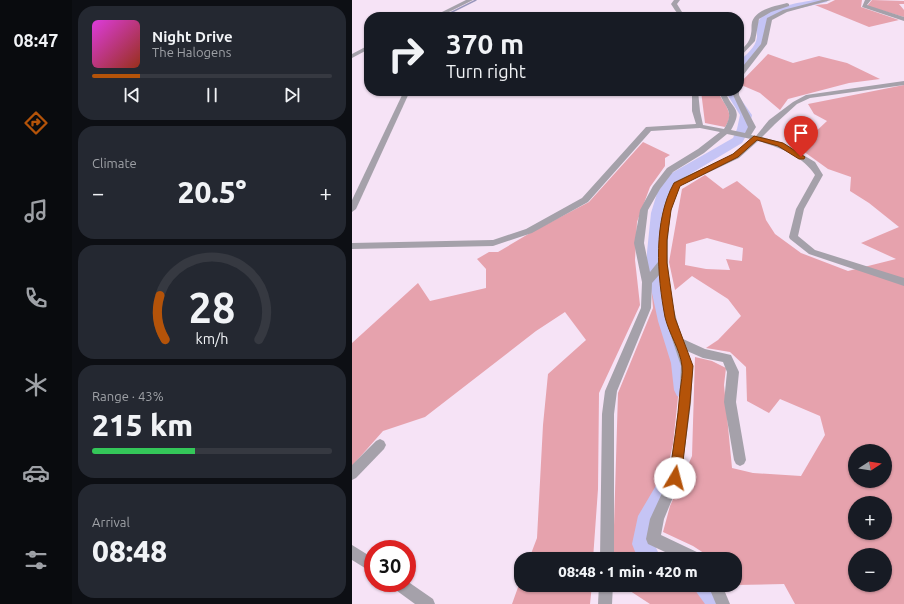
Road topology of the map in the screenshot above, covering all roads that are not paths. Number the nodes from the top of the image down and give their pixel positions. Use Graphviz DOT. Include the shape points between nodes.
graph roads {
  1 [pos="470,0"];
  2 [pos="677,0"];
  3 [pos="808,0"];
  4 [pos="828,0"];
  5 [pos="868,0"];
  6 [pos="445,12"];
  7 [pos="679,12"];
  8 [pos="904,19"];
  9 [pos="364,50"];
  10 [pos="744,51"];
  11 [pos="352,56"];
  12 [pos="744,68"];
  13 [pos="904,83"];
  14 [pos="404,96"];
  15 [pos="695,96"];
  16 [pos="724,96"];
  17 [pos="736,96"];
  18 [pos="700,126"];
  19 [pos="727,132"];
  20 [pos="752,137"];
  21 [pos="352,209"];
  22 [pos="352,246"];
  23 [pos="663,263"];
  24 [pos="647,282"];
  25 [pos="904,282"];
  26 [pos="679,342"];
  27 [pos="380,445"];
  28 [pos="740,460"];
  29 [pos="352,474"];
  30 [pos="352,552"];
  31 [pos="607,552"];
  32 [pos="681,552"];
  33 [pos="364,560"];
  34 [pos="411,592"];
  35 [pos="606,592"];
  36 [pos="718,592"];
  37 [pos="428,604"];
  38 [pos="605,604"];
  39 [pos="723,604"];
  1 -- 6 [label="street"];
  2 -- 7 [label="street" via="674,4"];
  3 -- 10 [label="street" via="757,16 753,41"];
  4 -- 12 [label="street" via="785,11 769,19 764,42"];
  5 -- 8 [label="street" via="864,6"];
  9 -- 11 [label="street"];
  13 -- 20 [label="street" via="808,96 778,117 762,134"];
  14 -- 21 [label="street"];
  15 -- 18 [label="street"];
  16 -- 19 [label="street" via="733,109 734,119"];
  17 -- 20 [label="street" via="752,127"];
  18 -- 19 [label="street"];
  18 -- 22 [label="street" via="649,129 585,200 522,234 493,243"];
  19 -- 20 [label="street"];
  19 -- 24 [label="street" via="670,170 644,210 640,244"];
  20 -- 23 [label="street" via="736,156 677,184 667,210"];
  20 -- 25 [label="street" via="780,145 812,164 819,175 800,209 793,237 812,252"];
  23 -- 24 [label="street"];
  23 -- 26 [label="street" via="670,318"];
  24 -- 31 [label="street" via="646,308 611,391 608,414"];
  26 -- 28 [label="street" via="702,353 727,358 733,372 730,402"];
  26 -- 32 [label="street" via="688,366 685,403 675,478 657,519 653,539"];
  27 -- 29 [label="street"];
  30 -- 33 [label="street"];
  34 -- 37 [label="street"];
  35 -- 38 [label="street"];
  36 -- 39 [label="street"];
}
